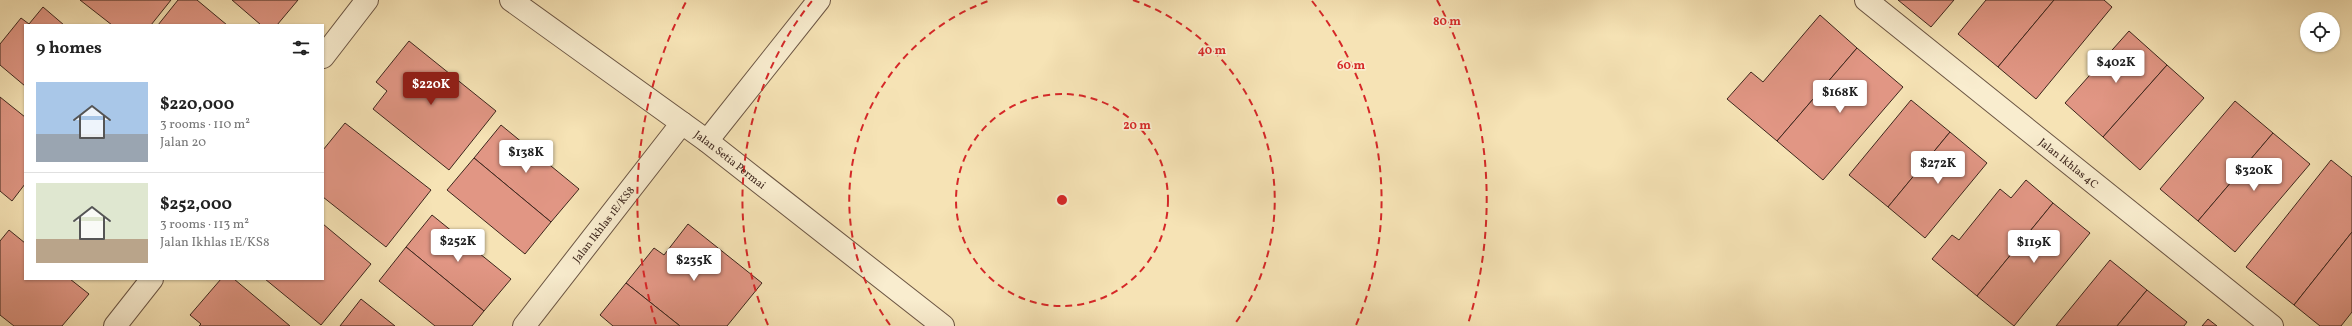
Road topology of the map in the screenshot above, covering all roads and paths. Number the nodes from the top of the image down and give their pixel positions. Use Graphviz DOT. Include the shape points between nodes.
graph roads {
  1 [pos="367,0"];
  2 [pos="511,0"];
  3 [pos="819,0"];
  4 [pos="1866,0"];
  5 [pos="324,56"];
  6 [pos="682,123"];
  7 [pos="707,141"];
  8 [pos="151,280"];
  9 [pos="918,318"];
  10 [pos="115,326"];
  11 [pos="524,326"];
  12 [pos="943,326"];
  13 [pos="2272,326"];
  1 -- 5 [label="street"];
  2 -- 6 [label="street, Jalan Setia Permai"];
  3 -- 7 [label="street"];
  4 -- 13 [label="street, Jalan Ikhlas 4C"];
  6 -- 7 [label="street, Jalan Setia Permai"];
  6 -- 11 [label="street, Jalan Ikhlas 1E/KS8"];
  7 -- 9 [label="street, Jalan Setia Permai"];
  8 -- 10 [label="street"];
  9 -- 12 [label="street, Jalan Setia Permai"];
}
